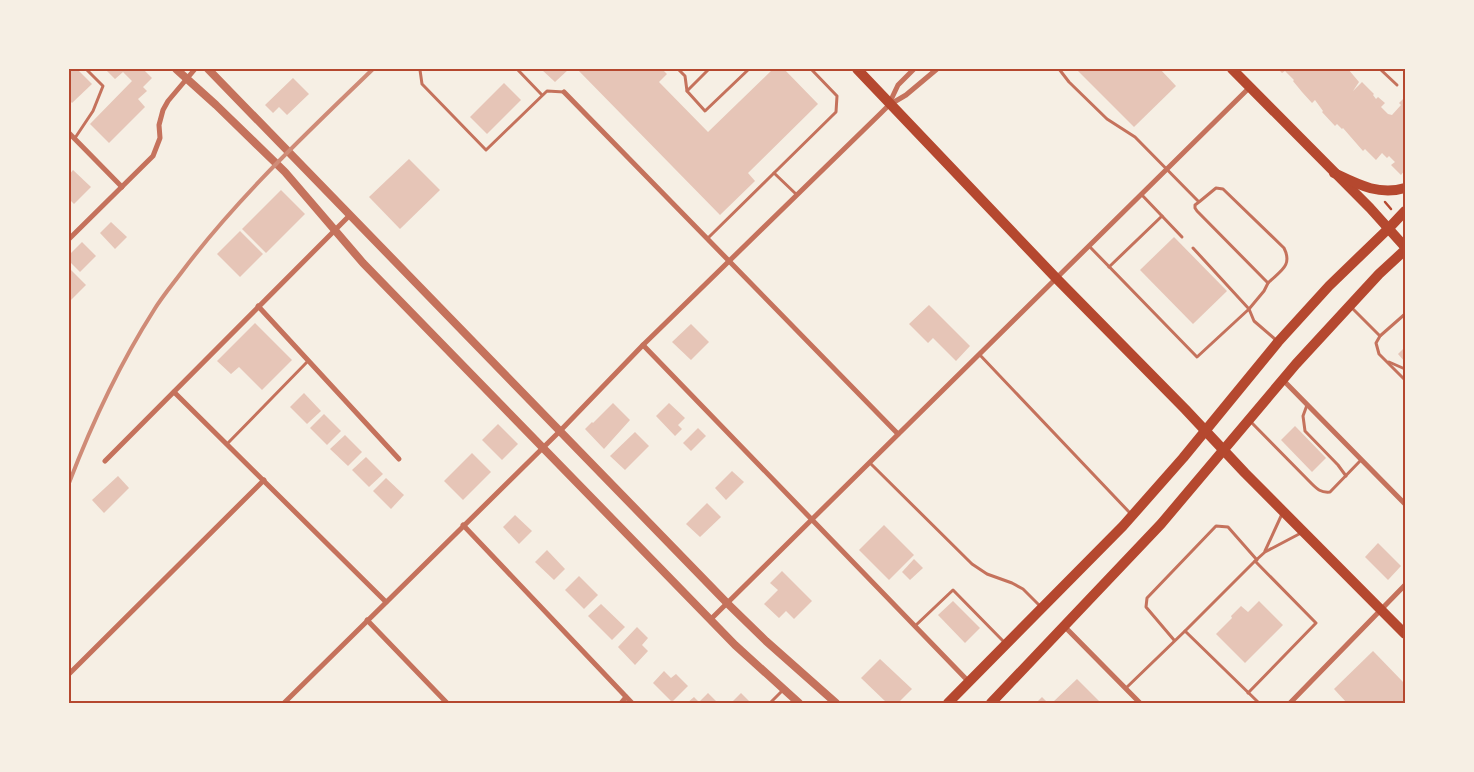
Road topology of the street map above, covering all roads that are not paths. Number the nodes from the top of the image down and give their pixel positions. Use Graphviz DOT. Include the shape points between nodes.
graph roads {
  1 [pos="86,69"];
  2 [pos="176,69"];
  3 [pos="195,69"];
  4 [pos="208,69"];
  5 [pos="421,69"];
  6 [pos="517,69"];
  7 [pos="678,69"];
  8 [pos="709,69"];
  9 [pos="749,69"];
  10 [pos="811,69"];
  11 [pos="857,69"];
  12 [pos="914,69"];
  13 [pos="937,69"];
  14 [pos="1059,69"];
  15 [pos="1232,69"];
  16 [pos="1380,69"];
  17 [pos="186,78"];
  18 [pos="1397,85"];
  19 [pos="1250,87"];
  20 [pos="687,91"];
  21 [pos="564,92"];
  22 [pos="542,95"];
  23 [pos="889,105"];
  24 [pos="69,133"];
  25 [pos="74,139"];
  26 [pos="1167,168"];
  27 [pos="774,172"];
  28 [pos="1334,173"];
  29 [pos="122,187"];
  30 [pos="1405,188"];
  31 [pos="1141,194"];
  32 [pos="797,195"];
  33 [pos="1199,202"];
  34 [pos="1405,211"];
  35 [pos="350,215"];
  36 [pos="1162,216"];
  37 [pos="1388,228"];
  38 [pos="334,230"];
  39 [pos="1182,237"];
  40 [pos="708,238"];
  41 [pos="69,239"];
  42 [pos="1088,246"];
  43 [pos="1193,248"];
  44 [pos="1405,248"];
  45 [pos="730,260"];
  46 [pos="1109,267"];
  47 [pos="1056,278"];
  48 [pos="1268,282"];
  49 [pos="258,306"];
  50 [pos="1349,306"];
  51 [pos="1249,309"];
  52 [pos="1405,314"];
  53 [pos="1380,336"];
  54 [pos="1278,342"];
  55 [pos="643,344"];
  56 [pos="980,354"];
  57 [pos="1384,359"];
  58 [pos="308,360"];
  59 [pos="1405,369"];
  60 [pos="1282,380"];
  61 [pos="1405,380"];
  62 [pos="174,392"];
  63 [pos="1307,405"];
  64 [pos="1249,421"];
  65 [pos="560,431"];
  66 [pos="1205,431"];
  67 [pos="898,434"];
  68 [pos="227,444"];
  69 [pos="543,447"];
  70 [pos="1224,451"];
  71 [pos="399,458"];
  72 [pos="105,460"];
  73 [pos="1361,460"];
  74 [pos="869,463"];
  75 [pos="1346,476"];
  76 [pos="264,480"];
  77 [pos="1405,504"];
  78 [pos="1283,511"];
  79 [pos="1133,516"];
  80 [pos="812,520"];
  81 [pos="463,525"];
  82 [pos="1303,531"];
  83 [pos="1265,552"];
  84 [pos="1256,561"];
  85 [pos="1405,585"];
  86 [pos="386,602"];
  87 [pos="727,603"];
  88 [pos="1042,609"];
  89 [pos="1381,610"];
  90 [pos="367,620"];
  91 [pos="710,620"];
  92 [pos="1064,625"];
  93 [pos="915,626"];
  94 [pos="1185,631"];
  95 [pos="1405,634"];
  96 [pos="1174,640"];
  97 [pos="1006,645"];
  98 [pos="69,674"];
  99 [pos="969,682"];
  100 [pos="1125,688"];
  101 [pos="783,689"];
  102 [pos="1248,693"];
  103 [pos="626,698"];
  104 [pos="284,703"];
  105 [pos="447,703"];
  106 [pos="621,703"];
  107 [pos="632,703"];
  108 [pos="770,703"];
  109 [pos="800,703"];
  110 [pos="836,703"];
  111 [pos="948,703"];
  112 [pos="991,703"];
  113 [pos="1140,703"];
  114 [pos="1259,703"];
  115 [pos="1290,703"];
  1 -- 25 [label="lane" via="103,86 93,112"];
  2 -- 17 [label="street"];
  3 -- 17 [label="street"];
  4 -- 35 [label="street"];
  5 -- 22 [label="lane" via="422,84 486,150"];
  6 -- 22 [label="lane"];
  7 -- 20 [label="lane" via="685,76"];
  8 -- 20 [label="lane"];
  9 -- 20 [label="lane" via="706,111"];
  10 -- 27 [label="lane" via="837,96 836,112"];
  11 -- 23 [label="main road"];
  12 -- 23 [label="street" via="898,84"];
  13 -- 23 [label="street"];
  14 -- 26 [label="lane" via="1108,119 1135,137"];
  15 -- 19 [label="main road"];
  16 -- 18 [label="lane"];
  17 -- 29 [label="street" via="163,110 160,138 153,156"];
  17 -- 38 [label="street" via="285,172"];
  19 -- 26 [label="street"];
  19 -- 28 [label="main road"];
  21 -- 22 [label="lane" via="547,91"];
  21 -- 40 [label="street"];
  23 -- 32 [label="street"];
  23 -- 47 [label="main road"];
  24 -- 25 [label="street"];
  25 -- 29 [label="street"];
  26 -- 31 [label="street"];
  26 -- 33 [label="lane"];
  27 -- 32 [label="lane"];
  27 -- 40 [label="lane"];
  28 -- 30 [label="main road" via="1365,188 1382,191"];
  28 -- 37 [label="main road"];
  29 -- 41 [label="street"];
  31 -- 36 [label="lane"];
  31 -- 42 [label="street"];
  32 -- 45 [label="street"];
  33 -- 48 [label="lane" via="1195,205 1197,211"];
  33 -- 48 [label="lane" via="1216,188 1222,189 1284,248 1288,264"];
  34 -- 37 [label="main road"];
  35 -- 38 [label="street"];
  35 -- 65 [label="street"];
  36 -- 39 [label="lane"];
  36 -- 46 [label="lane"];
  37 -- 44 [label="main road"];
  37 -- 54 [label="main road"];
  38 -- 49 [label="street"];
  38 -- 69 [label="street"];
  40 -- 45 [label="street"];
  42 -- 46 [label="lane"];
  42 -- 47 [label="street"];
  43 -- 51 [label="lane"];
  44 -- 50 [label="main road"];
  45 -- 55 [label="street"];
  45 -- 67 [label="street"];
  46 -- 51 [label="lane" via="1197,358"];
  47 -- 56 [label="street"];
  47 -- 66 [label="main road"];
  48 -- 51 [label="lane"];
  49 -- 58 [label="street"];
  49 -- 62 [label="street"];
  50 -- 53 [label="lane"];
  50 -- 60 [label="main road"];
  51 -- 54 [label="lane" via="1254,321"];
  52 -- 53 [label="lane"];
  53 -- 57 [label="lane" via="1376,343"];
  54 -- 66 [label="main road"];
  55 -- 65 [label="street"];
  55 -- 80 [label="street"];
  56 -- 67 [label="street"];
  56 -- 79 [label="lane"];
  57 -- 59 [label="lane"];
  57 -- 61 [label="lane"];
  58 -- 68 [label="lane"];
  58 -- 71 [label="street"];
  60 -- 63 [label="street"];
  60 -- 64 [label="main road"];
  62 -- 68 [label="street"];
  62 -- 72 [label="street"];
  63 -- 73 [label="street"];
  63 -- 75 [label="lane" via="1303,416 1305,431"];
  64 -- 70 [label="main road"];
  64 -- 75 [label="lane" via="1318,490 1330,492"];
  65 -- 69 [label="street"];
  65 -- 87 [label="street"];
  66 -- 70 [label="main road"];
  66 -- 79 [label="main road"];
  67 -- 74 [label="street"];
  68 -- 76 [label="street"];
  69 -- 81 [label="street"];
  69 -- 91 [label="street"];
  70 -- 78 [label="main road"];
  70 -- 92 [label="main road" via="1151,535"];
  73 -- 75 [label="lane"];
  73 -- 77 [label="street"];
  74 -- 80 [label="street"];
  74 -- 88 [label="lane" via="972,564 1023,589"];
  76 -- 86 [label="street"];
  76 -- 98 [label="street"];
  78 -- 82 [label="main road"];
  78 -- 83 [label="lane"];
  79 -- 88 [label="main road"];
  80 -- 87 [label="street"];
  80 -- 93 [label="street"];
  81 -- 86 [label="street"];
  81 -- 103 [label="street"];
  82 -- 83 [label="lane"];
  82 -- 89 [label="main road"];
  83 -- 84 [label="lane"];
  84 -- 94 [label="lane"];
  84 -- 96 [label="lane" via="1228,527 1216,526 1147,598 1146,608"];
  84 -- 102 [label="lane" via="1316,623"];
  85 -- 89 [label="street"];
  86 -- 90 [label="street"];
  87 -- 91 [label="street"];
  87 -- 110 [label="street"];
  88 -- 97 [label="main road"];
  89 -- 95 [label="main road"];
  89 -- 115 [label="street"];
  90 -- 104 [label="street"];
  90 -- 105 [label="street"];
  91 -- 101 [label="street"];
  92 -- 100 [label="street"];
  92 -- 112 [label="main road"];
  93 -- 97 [label="lane" via="953,590"];
  93 -- 99 [label="street"];
  94 -- 96 [label="lane"];
  94 -- 102 [label="lane"];
  96 -- 100 [label="lane"];
  97 -- 99 [label="main road"];
  99 -- 111 [label="main road"];
  100 -- 113 [label="street"];
  101 -- 108 [label="lane"];
  101 -- 109 [label="street"];
  102 -- 114 [label="lane"];
  103 -- 106 [label="street"];
  103 -- 107 [label="street"];
}
